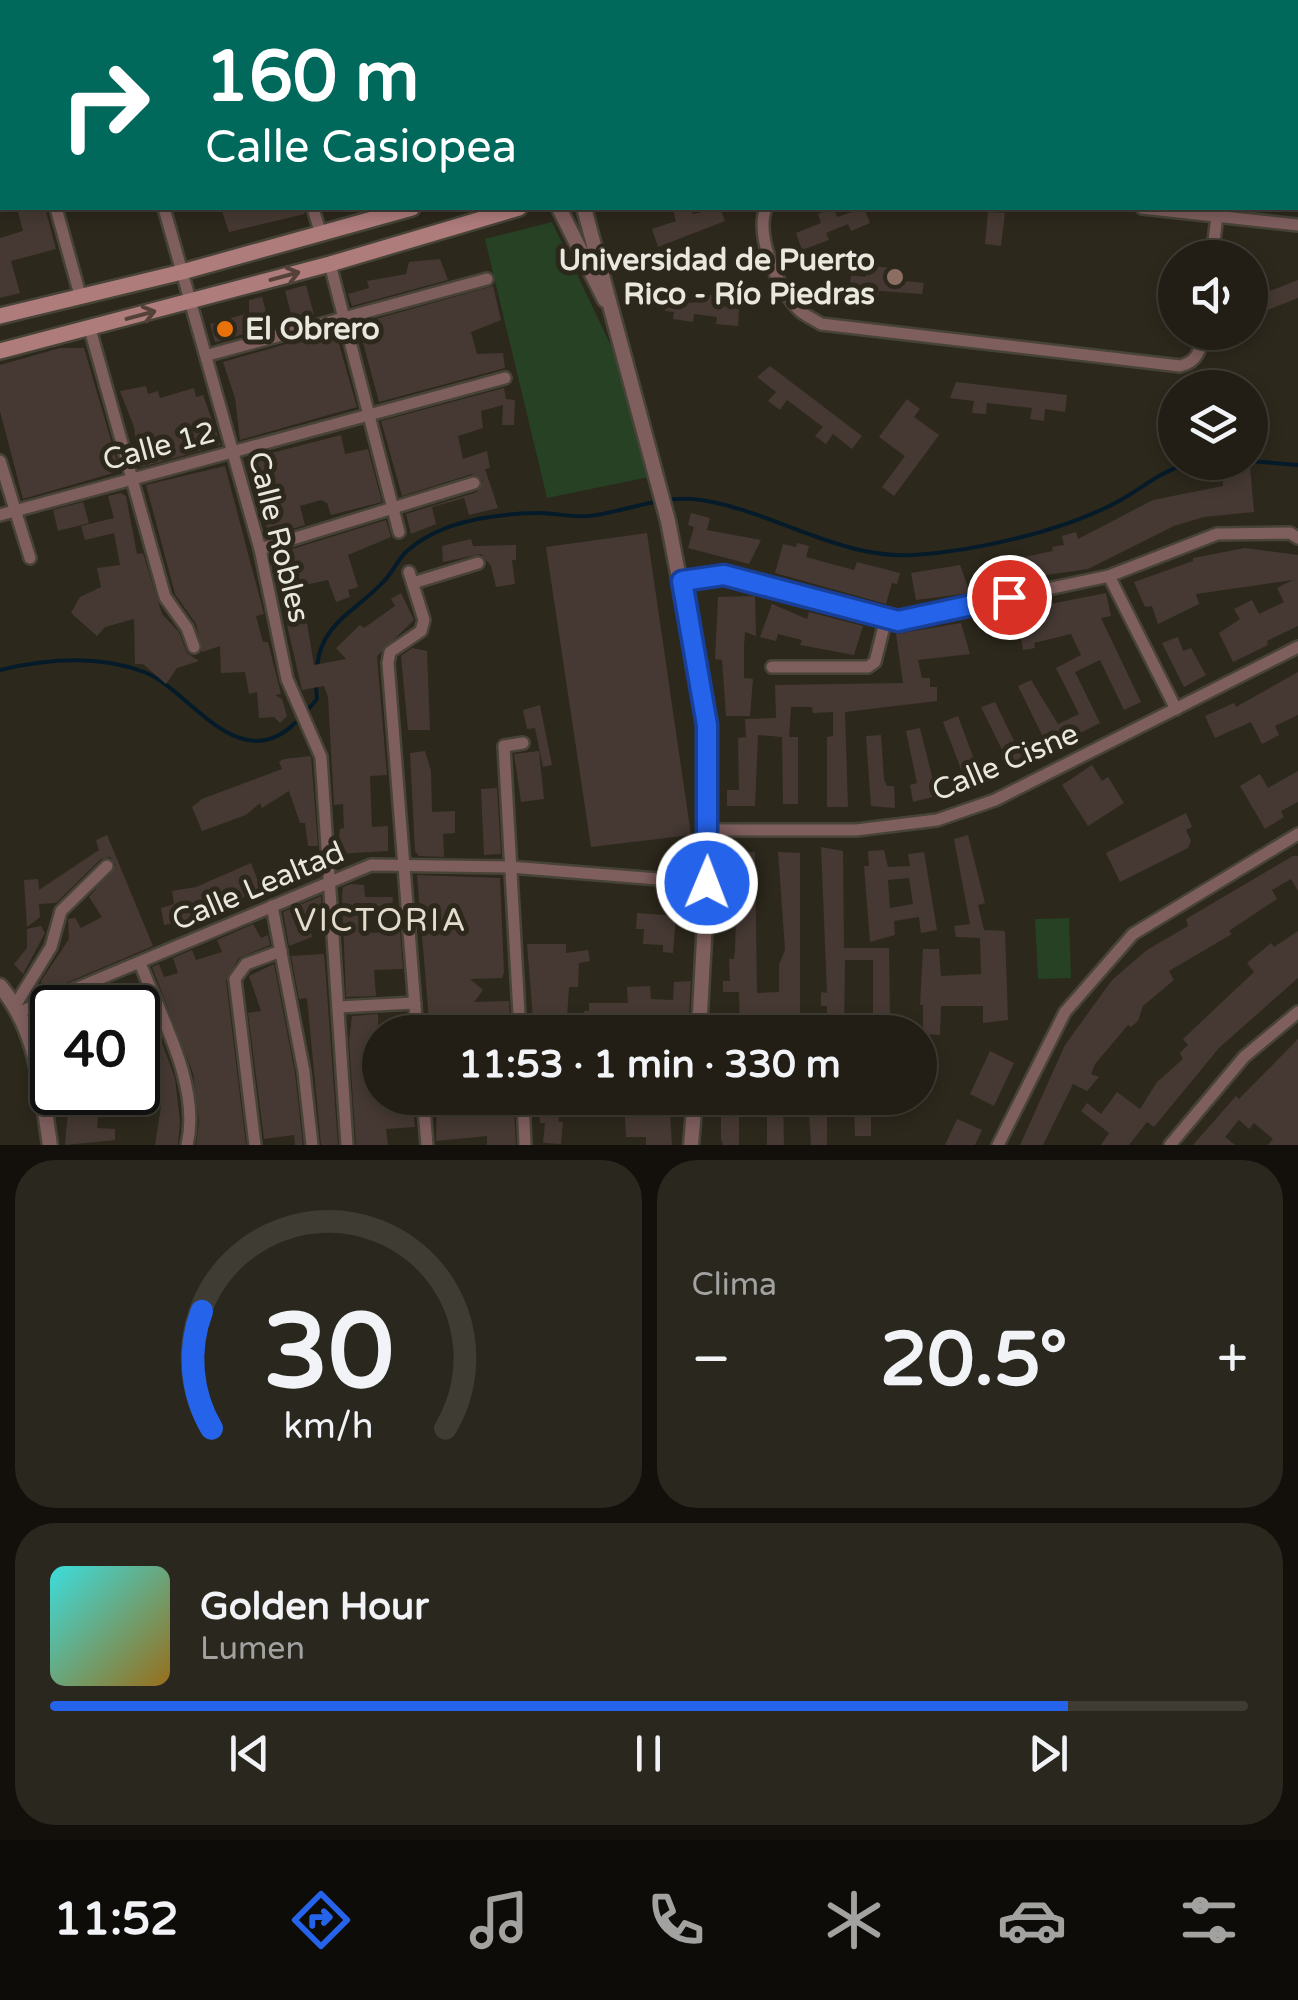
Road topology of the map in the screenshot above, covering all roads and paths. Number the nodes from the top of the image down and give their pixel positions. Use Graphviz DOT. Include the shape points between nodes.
graph roads {
  1 [pos="57,210"];
  2 [pos="165,210"];
  3 [pos="314,210"];
  4 [pos="405,210"];
  5 [pos="512,210"];
  6 [pos="560,210"];
  7 [pos="585,210"];
  8 [pos="765,210"];
  9 [pos="1161,210"];
  10 [pos="1217,216"];
  11 [pos="1298,225"];
  12 [pos="320,235"];
  13 [pos="1214,240"];
  14 [pos="330,264"];
  15 [pos="182,272"];
  16 [pos="487,279"];
  17 [pos="80,295"];
  18 [pos="191,301"];
  19 [pos="608,303"];
  20 [pos="0,316"];
  21 [pos="343,318"];
  22 [pos="90,330"];
  23 [pos="1200,350"];
  24 [pos="0,351"];
  25 [pos="208,355"];
  26 [pos="505,378"];
  27 [pos="370,414"];
  28 [pos="233,452"];
  29 [pos="0,460"];
  30 [pos="130,480"];
  31 [pos="474,483"];
  32 [pos="392,506"];
  33 [pos="14,511"];
  34 [pos="0,515"];
  35 [pos="398,532"];
  36 [pos="1298,538"];
  37 [pos="260,549"];
  38 [pos="30,558"];
  39 [pos="478,563"];
  40 [pos="1109,576"];
  41 [pos="682,581"];
  42 [pos="886,618"];
  43 [pos="194,647"];
  44 [pos="1298,647"];
  45 [pos="772,668"];
  46 [pos="1176,709"];
  47 [pos="523,744"];
  48 [pos="708,830"];
  49 [pos="1298,834"];
  50 [pos="405,862"];
  51 [pos="107,866"];
  52 [pos="510,866"];
  53 [pos="330,880"];
  54 [pos="707,883"];
  55 [pos="272,906"];
  56 [pos="281,950"];
  57 [pos="140,964"];
  58 [pos="0,986"];
  59 [pos="415,1003"];
  60 [pos="338,1007"];
  61 [pos="18,1008"];
  62 [pos="1298,1012"];
  63 [pos="416,1015"];
  64 [pos="519,1015"];
  65 [pos="700,1015"];
  66 [pos="424,1115"];
  67 [pos="524,1115"];
  68 [pos="694,1115"];
  69 [pos="50,1145"];
  70 [pos="187,1145"];
  71 [pos="255,1145"];
  72 [pos="312,1145"];
  73 [pos="347,1145"];
  74 [pos="427,1145"];
  75 [pos="525,1145"];
  76 [pos="691,1145"];
  77 [pos="998,1145"];
  78 [pos="1170,1145"];
  1 -- 17 [label="street"];
  2 -- 15 [label="street, Calle Robles"];
  3 -- 12 [label="street"];
  4 -- 12 [label="main road"];
  5 -- 14 [label="main road"];
  6 -- 19 [label="street"];
  7 -- 19 [label="street"];
  8 -- 23 [label="street" via="760,222 772,260 800,311 822,324 1180,366"];
  9 -- 10 [label="street"];
  10 -- 11 [label="street"];
  10 -- 13 [label="street"];
  12 -- 15 [label="main road"];
  18 -- 14 [label="main road, one-way"];
  14 -- 21 [label="street"];
  15 -- 17 [label="main road"];
  15 -- 18 [label="street, Calle Robles"];
  16 -- 21 [label="street"];
  17 -- 20 [label="main road"];
  22 -- 18 [label="main road, one-way"];
  18 -- 25 [label="street, Calle Robles"];
  19 -- 41 [label="street"];
  21 -- 25 [label="street"];
  21 -- 27 [label="street"];
  22 -- 24 [label="main road"];
  22 -- 30 [label="street"];
  25 -- 28 [label="street, Calle Robles"];
  26 -- 27 [label="street, Calle 12"];
  27 -- 28 [label="street, Calle 12"];
  27 -- 32 [label="street"];
  28 -- 30 [label="street, Calle 12"];
  28 -- 37 [label="street, Calle Robles"];
  29 -- 33 [label="street"];
  30 -- 33 [label="street, Calle 12"];
  30 -- 43 [label="street" via="165,597"];
  31 -- 32 [label="street"];
  32 -- 35 [label="street"];
  32 -- 37 [label="street"];
  33 -- 34 [label="street, Calle 12"];
  33 -- 38 [label="street"];
  36 -- 40 [label="street" via="1217,534"];
  37 -- 53 [label="street, Calle Robles" via="287,679 321,757"];
  39 -- 50 [label="street" via="411,578 424,620 421,630 390,652"];
  40 -- 42 [label="street" via="898,621"];
  40 -- 46 [label="street"];
  41 -- 42 [label="street" via="724,575"];
  41 -- 48 [label="street" via="707,725"];
  42 -- 45 [label="street" via="868,667"];
  44 -- 46 [label="street, Calle Cisne"];
  46 -- 48 [label="street, Calle Cisne" via="995,800 937,820 856,830"];
  47 -- 52 [label="street" via="504,746"];
  48 -- 54 [label="street"];
  49 -- 77 [label="street" via="1133,934 1065,1012"];
  50 -- 52 [label="street, Calle Lealtad"];
  50 -- 53 [label="street, Calle Lealtad"];
  50 -- 59 [label="street"];
  51 -- 61 [label="street" via="61,911 51,947"];
  52 -- 54 [label="street, Calle Lealtad"];
  52 -- 64 [label="street"];
  53 -- 55 [label="street, Calle Lealtad"];
  53 -- 60 [label="street, Calle Robles"];
  54 -- 65 [label="street"];
  55 -- 56 [label="street"];
  55 -- 57 [label="street, Calle Lealtad"];
  56 -- 71 [label="street" via="246,964 235,980"];
  56 -- 72 [label="street"];
  57 -- 61 [label="street, Calle Lealtad"];
  57 -- 70 [label="street" via="178,1062 192,1125"];
  58 -- 61 [label="street"];
  59 -- 60 [label="street"];
  59 -- 63 [label="street"];
  60 -- 73 [label="street, Calle Robles"];
  61 -- 69 [label="street" via="33,1042"];
  62 -- 78 [label="street" via="1244,1057"];
  66 -- 74 [label="street"];
  67 -- 75 [label="street"];
  68 -- 76 [label="street"];
}
